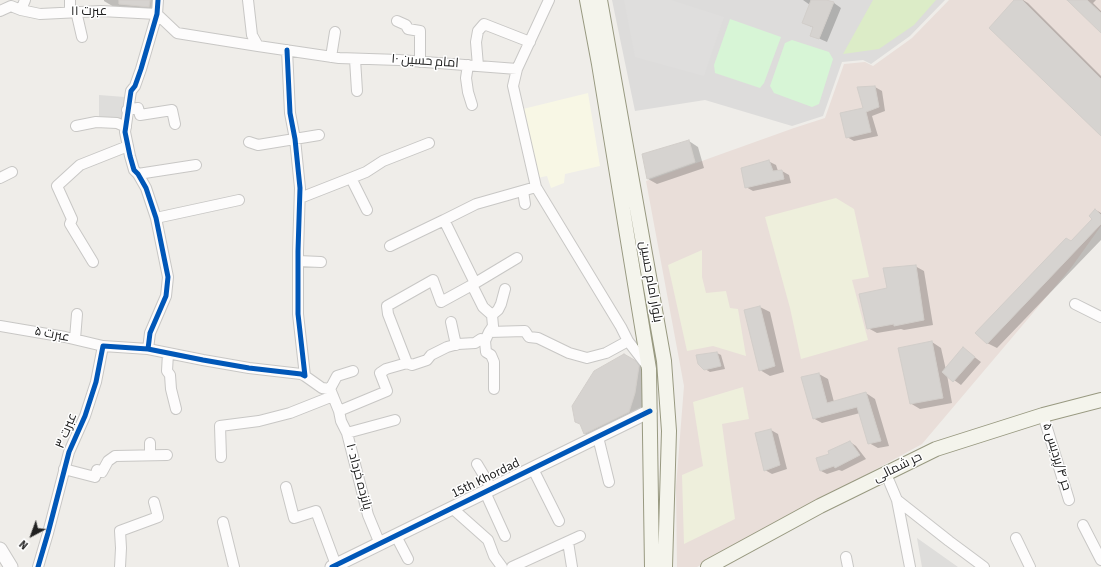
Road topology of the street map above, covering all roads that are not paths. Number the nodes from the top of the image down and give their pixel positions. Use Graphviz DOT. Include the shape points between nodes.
graph roads {
  1 [pos="25,0"];
  2 [pos="70,0"];
  3 [pos="158,0"];
  4 [pos="248,0"];
  5 [pos="549,0"];
  6 [pos="587,0"];
  7 [pos="600,0"];
  8 [pos="21,10"];
  9 [pos="0,11"];
  10 [pos="73,11"];
  11 [pos="157,14"];
  12 [pos="397,20"];
  13 [pos="335,32"];
  14 [pos="82,37"];
  15 [pos="530,42"];
  16 [pos="258,46"];
  17 [pos="286,50"];
  18 [pos="331,57"];
  19 [pos="355,59"];
  20 [pos="420,62"];
  21 [pos="473,66"];
  22 [pos="517,69"];
  23 [pos="608,82"];
  24 [pos="357,92"];
  25 [pos="472,105"];
  26 [pos="127,110"];
  27 [pos="175,124"];
  28 [pos="76,126"];
  29 [pos="126,127"];
  30 [pos="319,135"];
  31 [pos="295,139"];
  32 [pos="249,142"];
  33 [pos="429,143"];
  34 [pos="128,146"];
  35 [pos="196,165"];
  36 [pos="12,172"];
  37 [pos="138,174"];
  38 [pos="0,178"];
  39 [pos="351,178"];
  40 [pos="536,187"];
  41 [pos="523,191"];
  42 [pos="300,198"];
  43 [pos="239,200"];
  44 [pos="525,204"];
  45 [pos="367,210"];
  46 [pos="156,218"];
  47 [pos="444,220"];
  48 [pos="390,246"];
  49 [pos="517,258"];
  50 [pos="298,260"];
  51 [pos="93,262"];
  52 [pos="321,262"];
  53 [pos="473,284"];
  54 [pos="505,289"];
  55 [pos="1075,304"];
  56 [pos="77,314"];
  57 [pos="492,315"];
  58 [pos="1101,317"];
  59 [pos="451,322"];
  60 [pos="0,326"];
  61 [pos="487,337"];
  62 [pos="75,339"];
  63 [pos="628,341"];
  64 [pos="456,344"];
  65 [pos="103,346"];
  66 [pos="148,349"];
  67 [pos="168,353"];
  68 [pos="407,363"];
  69 [pos="649,369"];
  70 [pos="353,371"];
  71 [pos="305,376"];
  72 [pos="494,389"];
  73 [pos="331,393"];
  74 [pos="1101,400"];
  75 [pos="176,409"];
  76 [pos="339,411"];
  77 [pos="650,411"];
  78 [pos="1043,414"];
  79 [pos="395,420"];
  80 [pos="346,433"];
  81 [pos="598,436"];
  82 [pos="150,443"];
  83 [pos="150,455"];
  84 [pos="167,455"];
  85 [pos="221,457"];
  86 [pos="477,464"];
  87 [pos="533,468"];
  88 [pos="64,469"];
  89 [pos="886,474"];
  90 [pos="609,482"];
  91 [pos="286,487"];
  92 [pos="488,490"];
  93 [pos="897,500"];
  94 [pos="1069,500"];
  95 [pos="154,502"];
  96 [pos="452,508"];
  97 [pos="559,521"];
  98 [pos="223,522"];
  99 [pos="1083,525"];
  100 [pos="396,536"];
  101 [pos="505,536"];
  102 [pos="580,536"];
  103 [pos="1016,538"];
  104 [pos="568,542"];
  105 [pos="380,544"];
  106 [pos="0,550"];
  107 [pos="408,559"];
  108 [pos="1101,560"];
  109 [pos="334,566"];
  110 [pos="498,566"];
  111 [pos="11,567"];
  112 [pos="38,567"];
  113 [pos="120,567"];
  114 [pos="234,567"];
  115 [pos="512,567"];
  116 [pos="572,567"];
  117 [pos="652,567"];
  118 [pos="666,567"];
  119 [pos="708,567"];
  120 [pos="910,567"];
  121 [pos="984,567"];
  122 [pos="1030,567"];
  1 -- 8 [label="street"];
  2 -- 10 [label="street"];
  3 -- 11 [label="street"];
  4 -- 16 [label="street" via="252,35"];
  5 -- 15 [label="street"];
  6 -- 23 [label="main road, بلوار امام حسین"];
  7 -- 23 [label="main road, بلوار امام حسین"];
  8 -- 9 [label="street, عبرت ۱۱" via="11,6"];
  8 -- 10 [label="street, عبرت ۱۱" via="40,14"];
  10 -- 11 [label="street, عبرت ۱۱"];
  10 -- 14 [label="street"];
  11 -- 16 [label="street, امام حسین ۱۰" via="177,33"];
  11 -- 26 [label="street"];
  12 -- 20 [label="street" via="408,29 420,31"];
  13 -- 18 [label="street"];
  15 -- 21 [label="street" via="484,24 478,31"];
  15 -- 22 [label="street"];
  16 -- 17 [label="street, امام حسین ۱۰"];
  17 -- 18 [label="street, امام حسین ۱۰"];
  17 -- 31 [label="street" via="290,113"];
  18 -- 19 [label="street, امام حسین ۱۰"];
  19 -- 20 [label="street, امام حسین ۱۰"];
  19 -- 24 [label="street"];
  20 -- 21 [label="street, امام حسین ۱۰"];
  21 -- 22 [label="street, امام حسین ۱۰"];
  21 -- 25 [label="street" via="466,78"];
  22 -- 40 [label="street" via="513,86"];
  23 -- 69 [label="main road, بلوار امام حسین"];
  23 -- 118 [label="main road, بلوار امام حسین" via="664,361 669,431"];
  26 -- 27 [label="street" via="138,108 140,115 172,110"];
  26 -- 29 [label="street"];
  28 -- 29 [label="street" via="96,122 117,123"];
  29 -- 34 [label="street"];
  30 -- 31 [label="street"];
  31 -- 32 [label="street" via="258,145"];
  31 -- 42 [label="street"];
  33 -- 39 [label="street" via="383,161"];
  34 -- 37 [label="street" via="134,170"];
  34 -- 51 [label="street" via="80,165 57,186 72,219 70,224"];
  35 -- 37 [label="street"];
  36 -- 38 [label="street"];
  37 -- 46 [label="street" via="146,188"];
  39 -- 42 [label="street"];
  39 -- 45 [label="street"];
  40 -- 41 [label="street"];
  40 -- 63 [label="street"];
  41 -- 44 [label="street"];
  41 -- 47 [label="street" via="476,204"];
  42 -- 50 [label="street"];
  43 -- 46 [label="street"];
  46 -- 66 [label="street" via="168,277 166,296 150,334"];
  47 -- 48 [label="street"];
  47 -- 53 [label="street"];
  49 -- 53 [label="street"];
  50 -- 52 [label="street"];
  50 -- 71 [label="street" via="298,314"];
  53 -- 57 [label="street" via="483,307"];
  53 -- 68 [label="street" via="441,302 433,280 387,306"];
  54 -- 57 [label="street" via="498,310"];
  55 -- 58 [label="street"];
  56 -- 62 [label="street"];
  57 -- 61 [label="street" via="493,326"];
  59 -- 64 [label="street"];
  60 -- 62 [label="street, عبرت ۵"];
  61 -- 63 [label="street" via="525,331 529,337 538,338 569,353 587,358 606,353"];
  61 -- 64 [label="street" via="475,343"];
  61 -- 72 [label="street" via="486,352 491,355 494,362"];
  62 -- 65 [label="street, عبرت ۵"];
  63 -- 69 [label="street"];
  64 -- 68 [label="street" via="431,355 427,360 412,365"];
  65 -- 66 [label="street"];
  65 -- 88 [label="street, عبرت ۳" via="92,396"];
  66 -- 67 [label="street"];
  67 -- 71 [label="street"];
  67 -- 75 [label="street" via="167,371"];
  68 -- 76 [label="street" via="380,373 387,391"];
  69 -- 77 [label="main road, بلوار امام حسین"];
  70 -- 73 [label="street" via="337,376"];
  71 -- 73 [label="street"];
  73 -- 76 [label="street, پانزده خرداد ۱۰"];
  73 -- 85 [label="street" via="290,413 259,421 220,426"];
  74 -- 78 [label="main road, حر شمالی"];
  76 -- 80 [label="street, پانزده خرداد ۱۰" via="340,421"];
  77 -- 81 [label="street, 15th Khordad"];
  77 -- 117 [label="main road, بلوار امام حسین"];
  78 -- 89 [label="main road, حر شمالی" via="936,449"];
  78 -- 94 [label="street, حر ۴/پردیس ۵"];
  79 -- 80 [label="street"];
  80 -- 105 [label="street, پانزده خرداد ۱۰" via="368,515"];
  81 -- 87 [label="street, 15th Khordad"];
  81 -- 90 [label="street"];
  82 -- 83 [label="street"];
  83 -- 84 [label="street"];
  83 -- 88 [label="street" via="115,456 108,461 102,472 97,470 95,477"];
  86 -- 92 [label="street"];
  87 -- 92 [label="street, 15th Khordad"];
  87 -- 97 [label="street"];
  88 -- 112 [label="street, عبرت ۳"];
  89 -- 93 [label="street"];
  89 -- 119 [label="main road, حر شمالی" via="820,506"];
  91 -- 109 [label="street" via="294,518 316,511"];
  92 -- 96 [label="street, 15th Khordad"];
  92 -- 101 [label="street"];
  93 -- 120 [label="street"];
  93 -- 121 [label="street"];
  95 -- 113 [label="street" via="158,517 120,531"];
  96 -- 100 [label="street, 15th Khordad"];
  96 -- 110 [label="street" via="488,540"];
  98 -- 114 [label="street"];
  99 -- 108 [label="street"];
  100 -- 105 [label="street, 15th Khordad"];
  100 -- 107 [label="street"];
  102 -- 104 [label="street"];
  103 -- 122 [label="street"];
  104 -- 115 [label="street"];
  104 -- 116 [label="street"];
  105 -- 109 [label="street, 15th Khordad"];
  106 -- 111 [label="street"];
}
